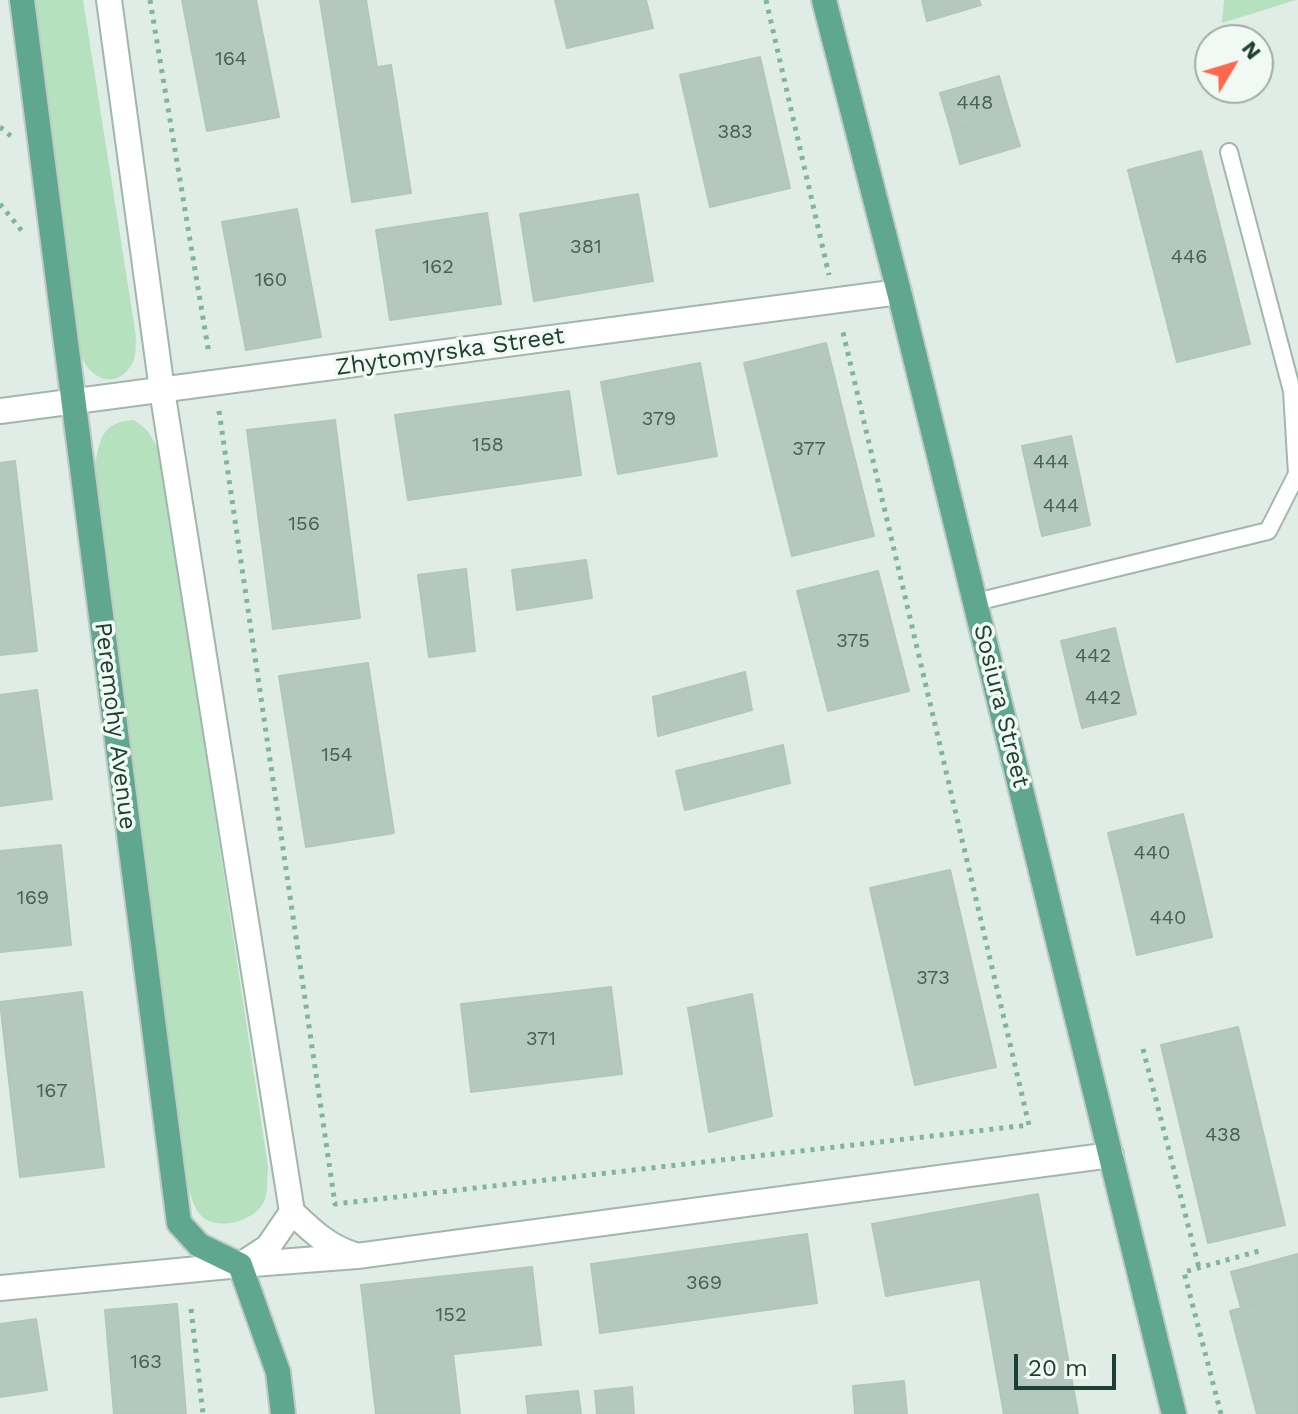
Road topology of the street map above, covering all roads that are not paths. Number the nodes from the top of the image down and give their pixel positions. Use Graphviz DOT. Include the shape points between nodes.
graph roads {
  1 [pos="22,0"];
  2 [pos="109,0"];
  3 [pos="824,0"];
  4 [pos="1229,152"];
  5 [pos="899,292"];
  6 [pos="162,390"];
  7 [pos="74,401"];
  8 [pos="0,411"];
  9 [pos="976,602"];
  10 [pos="1111,1155"];
  11 [pos="292,1212"];
  12 [pos="357,1256"];
  13 [pos="240,1265"];
  14 [pos="0,1288"];
  15 [pos="283,1414"];
  16 [pos="1174,1414"];
  1 -- 7 [label="main road, Peremohy Avenue"];
  2 -- 6 [label="street"];
  3 -- 5 [label="main road, Sosiura Street"];
  4 -- 9 [label="lane" via="1292,391 1297,474 1268,531"];
  5 -- 6 [label="street, Zhytomyrska Street"];
  5 -- 9 [label="main road, Sosiura Street"];
  6 -- 7 [label="street, Zhytomyrska Street"];
  6 -- 11 [label="street"];
  7 -- 8 [label="street, Zhytomyrska Street"];
  7 -- 13 [label="main road, Peremohy Avenue" via="179,1223 199,1245"];
  9 -- 10 [label="main road, Sosiura Street"];
  10 -- 12 [label="street"];
  10 -- 16 [label="main road, Sosiura Street"];
  11 -- 12 [label="street" via="323,1241"];
  11 -- 13 [label="street" via="268,1247"];
  12 -- 13 [label="street"];
  13 -- 14 [label="street"];
  13 -- 15 [label="main road" via="278,1372"];
}
